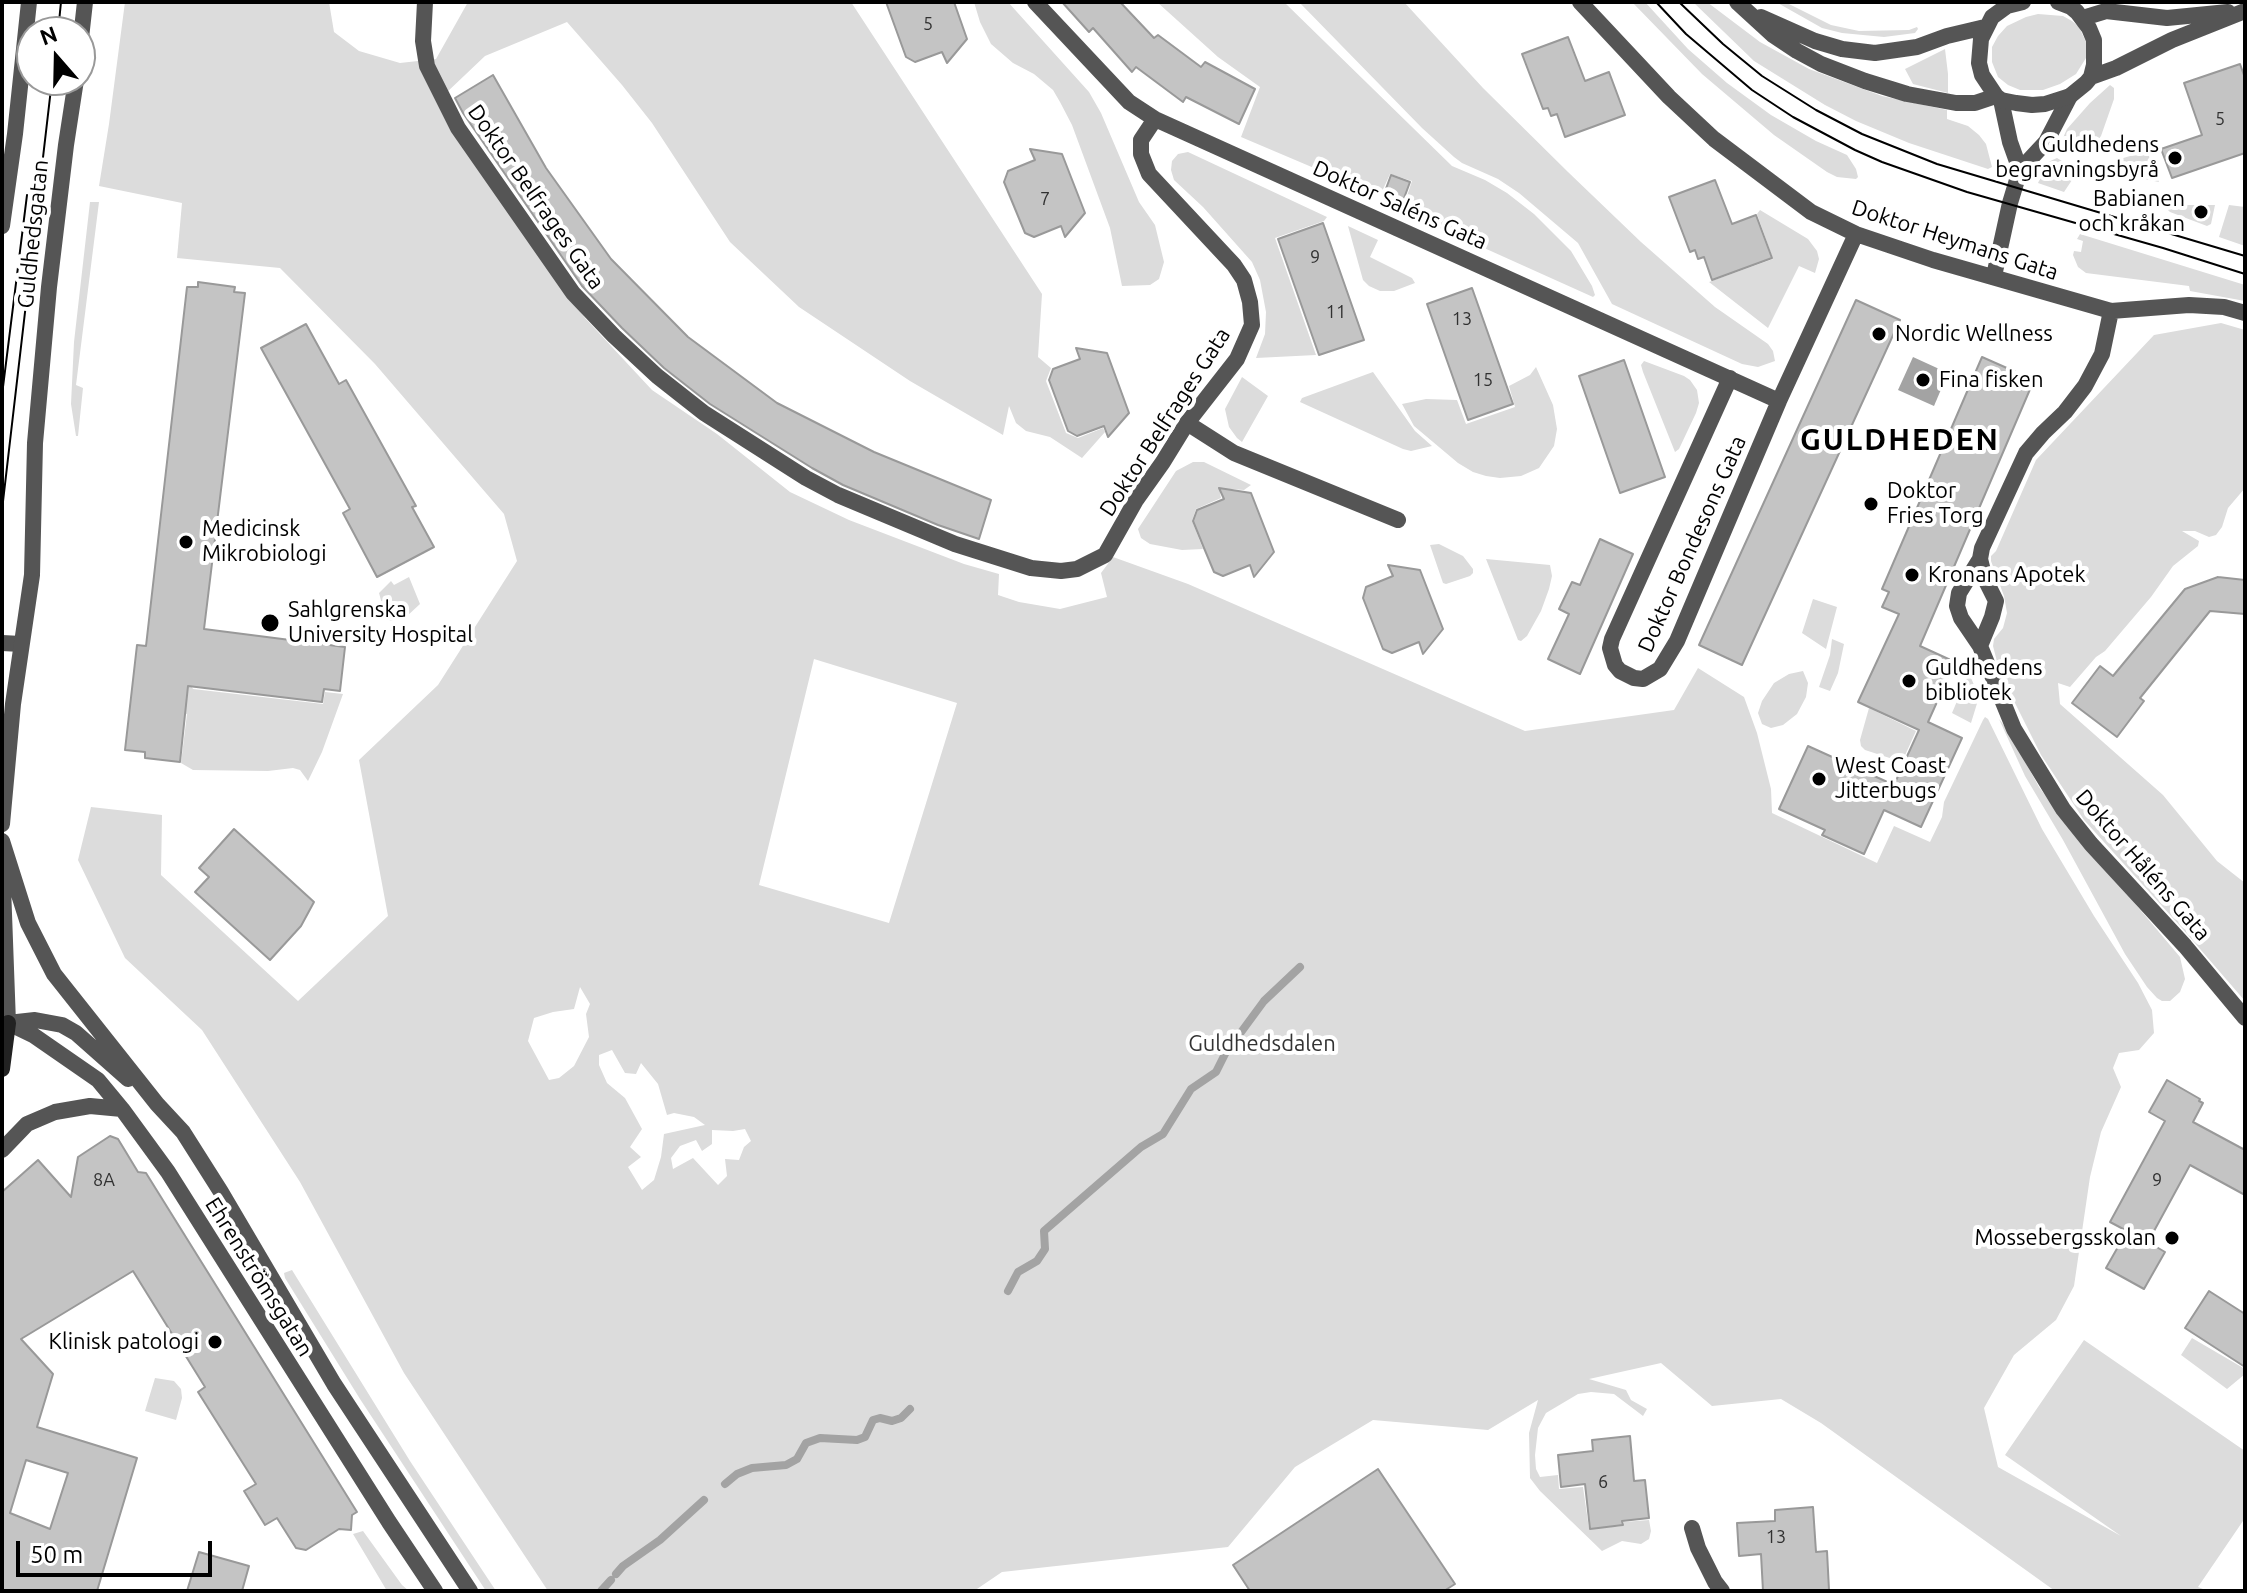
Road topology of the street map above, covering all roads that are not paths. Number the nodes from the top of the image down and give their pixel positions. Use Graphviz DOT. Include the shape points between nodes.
graph roads {
  1 [pos="29,2"];
  2 [pos="425,2"];
  3 [pos="1035,2"];
  4 [pos="1580,2"];
  5 [pos="2013,3"];
  6 [pos="1741,5"];
  7 [pos="2071,7"];
  8 [pos="2245,10"];
  9 [pos="1985,27"];
  10 [pos="2091,77"];
  11 [pos="74,96"];
  12 [pos="2070,96"];
  13 [pos="1998,98"];
  14 [pos="1155,119"];
  15 [pos="2020,170"];
  16 [pos="2,226"];
  17 [pos="1856,234"];
  18 [pos="1994,276"];
  19 [pos="2111,311"];
  20 [pos="2245,313"];
  21 [pos="1730,378"];
  22 [pos="1779,401"];
  23 [pos="1187,423"];
  24 [pos="1398,520"];
  25 [pos="1980,559"];
  26 [pos="2,643"];
  27 [pos="21,644"];
  28 [pos="1980,646"];
  29 [pos="2,824"];
  30 [pos="2,841"];
  31 [pos="2,859"];
  32 [pos="2245,1018"];
  33 [pos="4,1022"];
  34 [pos="2,1069"];
  35 [pos="157,1104"];
  36 [pos="122,1109"];
  37 [pos="2,1150"];
  38 [pos="1692,1528"];
  39 [pos="435,1591"];
  40 [pos="470,1591"];
  41 [pos="1722,1591"];
  1 -- 16 [label="street, Guldhedsgatan"];
  2 -- 23 [label="street, Doktor Belfrages Gata" via="427,66 458,128 573,293 657,376 806,478 955,544 1031,568 1077,569 1105,555"];
  3 -- 14 [label="street, Doktor Saléns Gata" via="1129,102"];
  4 -- 17 [label="street, Doktor Heymans Gata" via="1714,139 1811,212"];
  5 -- 9 [label="street"];
  6 -- 9 [label="street" via="1815,41 1859,52 1905,50"];
  6 -- 13 [label="street" via="1797,51 1865,81 1956,103"];
  7 -- 8 [label="street" via="2167,18"];
  7 -- 10 [label="street" via="2094,40"];
  8 -- 10 [label="street"];
  9 -- 13 [label="street" via="1979,63"];
  10 -- 12 [label="street"];
  11 -- 27 [label="street, Guldhedsgatan" via="45,333 35,443 32,575"];
  12 -- 13 [label="street" via="2045,104"];
  12 -- 15 [label="street" via="2046,142"];
  13 -- 15 [label="street"];
  14 -- 21 [label="street, Doktor Saléns Gata"];
  14 -- 23 [label="street, Doktor Belfrages Gata" via="1141,140 1149,174 1234,265 1250,302 1252,325 1237,359"];
  15 -- 18 [label="street"];
  17 -- 18 [label="street, Doktor Heymans Gata"];
  17 -- 22 [label="street, Doktor Bondesons Gata"];
  18 -- 19 [label="street, Doktor Heymans Gata"];
  19 -- 20 [label="street, Doktor Heymans Gata" via="2189,305"];
  19 -- 25 [label="street, Doktor Håléns Gata" via="2102,354 2085,386 2026,453"];
  21 -- 22 [label="street, Doktor Saléns Gata"];
  21 -- 22 [label="street, Doktor Bondesons Gata" via="1612,639 1611,659 1628,676 1643,679 1668,659"];
  23 -- 24 [label="street" via="1234,453"];
  25 -- 28 [label="street" via="1996,601"];
  25 -- 28 [label="street, Doktor Håléns Gata" via="1957,606"];
  26 -- 27 [label="street"];
  27 -- 29 [label="street, Guldhedsgatan"];
  28 -- 32 [label="street, Doktor Håléns Gata" via="2014,729 2063,809"];
  30 -- 35 [label="street, Ehrenströmsgatan" via="28,923 54,974"];
  31 -- 33 [label="street"];
  33 -- 34 [label="main road"];
  33 -- 35 [label="street, Ehrenströmsgatan" via="62,1025"];
  33 -- 36 [label="street, Ehrenströmsgatan" via="33,1035 98,1080"];
  35 -- 40 [label="street, Ehrenströmsgatan" via="183,1132 334,1384"];
  36 -- 37 [label="street" via="90,1106 55,1112 27,1124"];
  36 -- 39 [label="street, Ehrenströmsgatan" via="168,1172"];
  38 -- 41 [label="street"];
}
